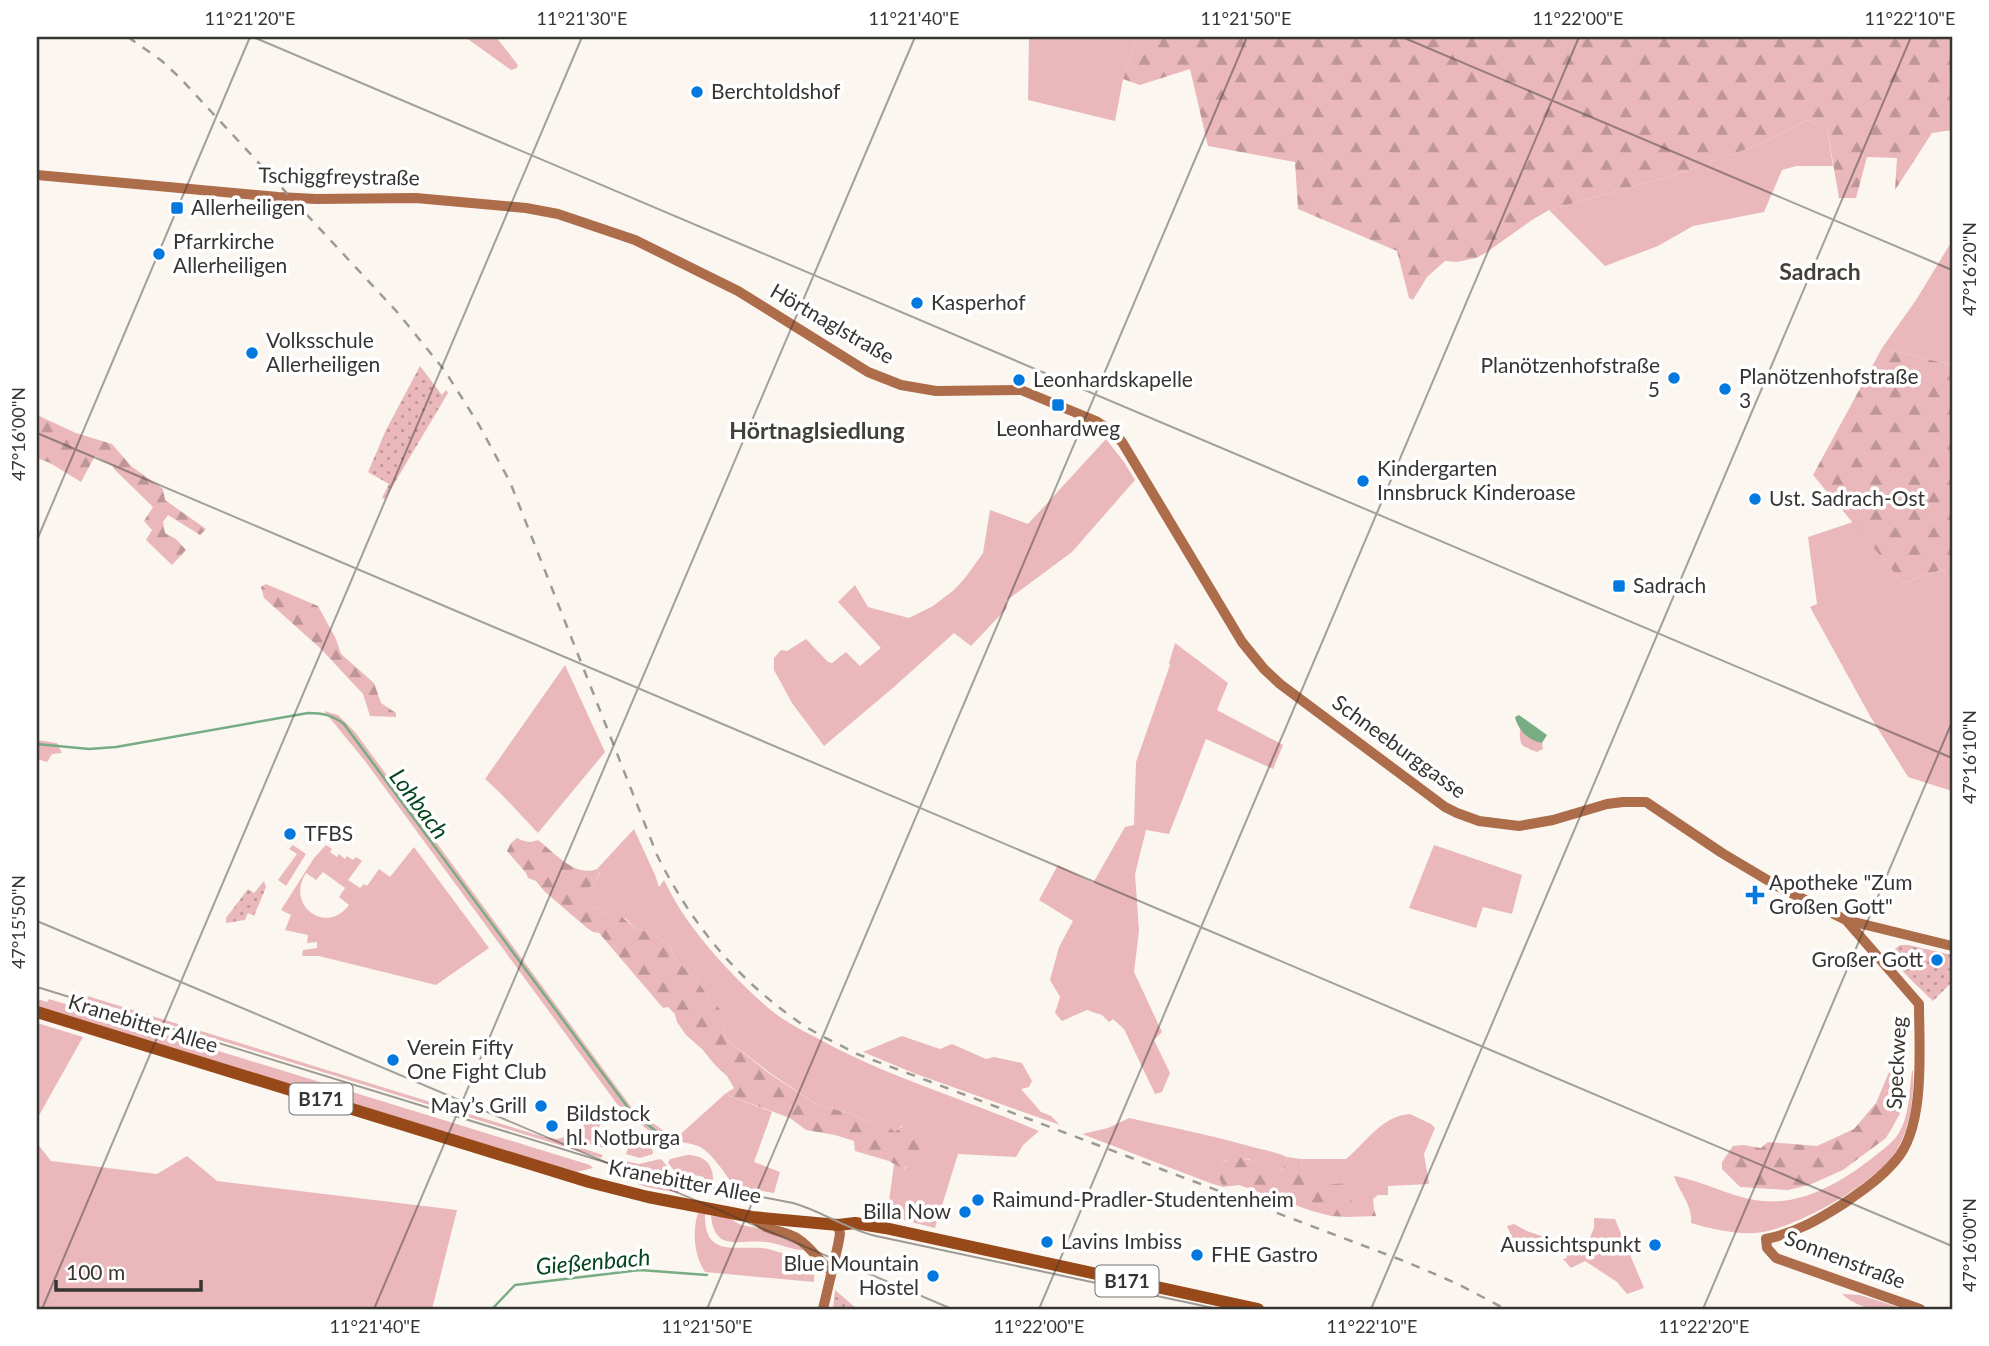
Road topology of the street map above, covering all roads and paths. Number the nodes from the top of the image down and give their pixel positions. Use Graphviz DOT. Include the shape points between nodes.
graph roads {
  1 [pos="37,175"];
  2 [pos="635,240"];
  3 [pos="1021,390"];
  4 [pos="1846,920"];
  5 [pos="1952,946"];
  6 [pos="37,1012"];
  7 [pos="752,1216"];
  8 [pos="838,1225"];
  9 [pos="1766,1239"];
  10 [pos="831,1272"];
  11 [pos="823,1309"];
  12 [pos="1258,1309"];
  13 [pos="1920,1309"];
  1 -- 2 [label="street, Tschiggfreystraße" via="293,198 416,198 526,208"];
  2 -- 3 [label="street, Hörtnaglstraße" via="738,291 868,372 901,385 936,391"];
  3 -- 4 [label="street, Schneeburggasse" via="1088,417 1116,436 1242,642 1264,669 1445,807 1479,821 1519,826 1607,804 1646,803 1779,887"];
  4 -- 5 [label="street, Schneeburggasse"];
  4 -- 9 [label="street, Speckweg" via="1919,1004 1918,1096 1912,1130 1898,1158 1867,1188 1802,1228"];
  6 -- 7 [label="main road, Kranebitter Allee / B171" via="589,1182"];
  7 -- 8 [label="main road, Kranebitter Allee / B171"];
  7 -- 10 [label="street" via="766,1227 797,1237"];
  8 -- 10 [label="street"];
  8 -- 12 [label="main road, Kranebitter Allee / B171" via="885,1228"];
  9 -- 13 [label="street, Sonnenstraße" via="1776,1258"];
  10 -- 11 [label="street"];
}
